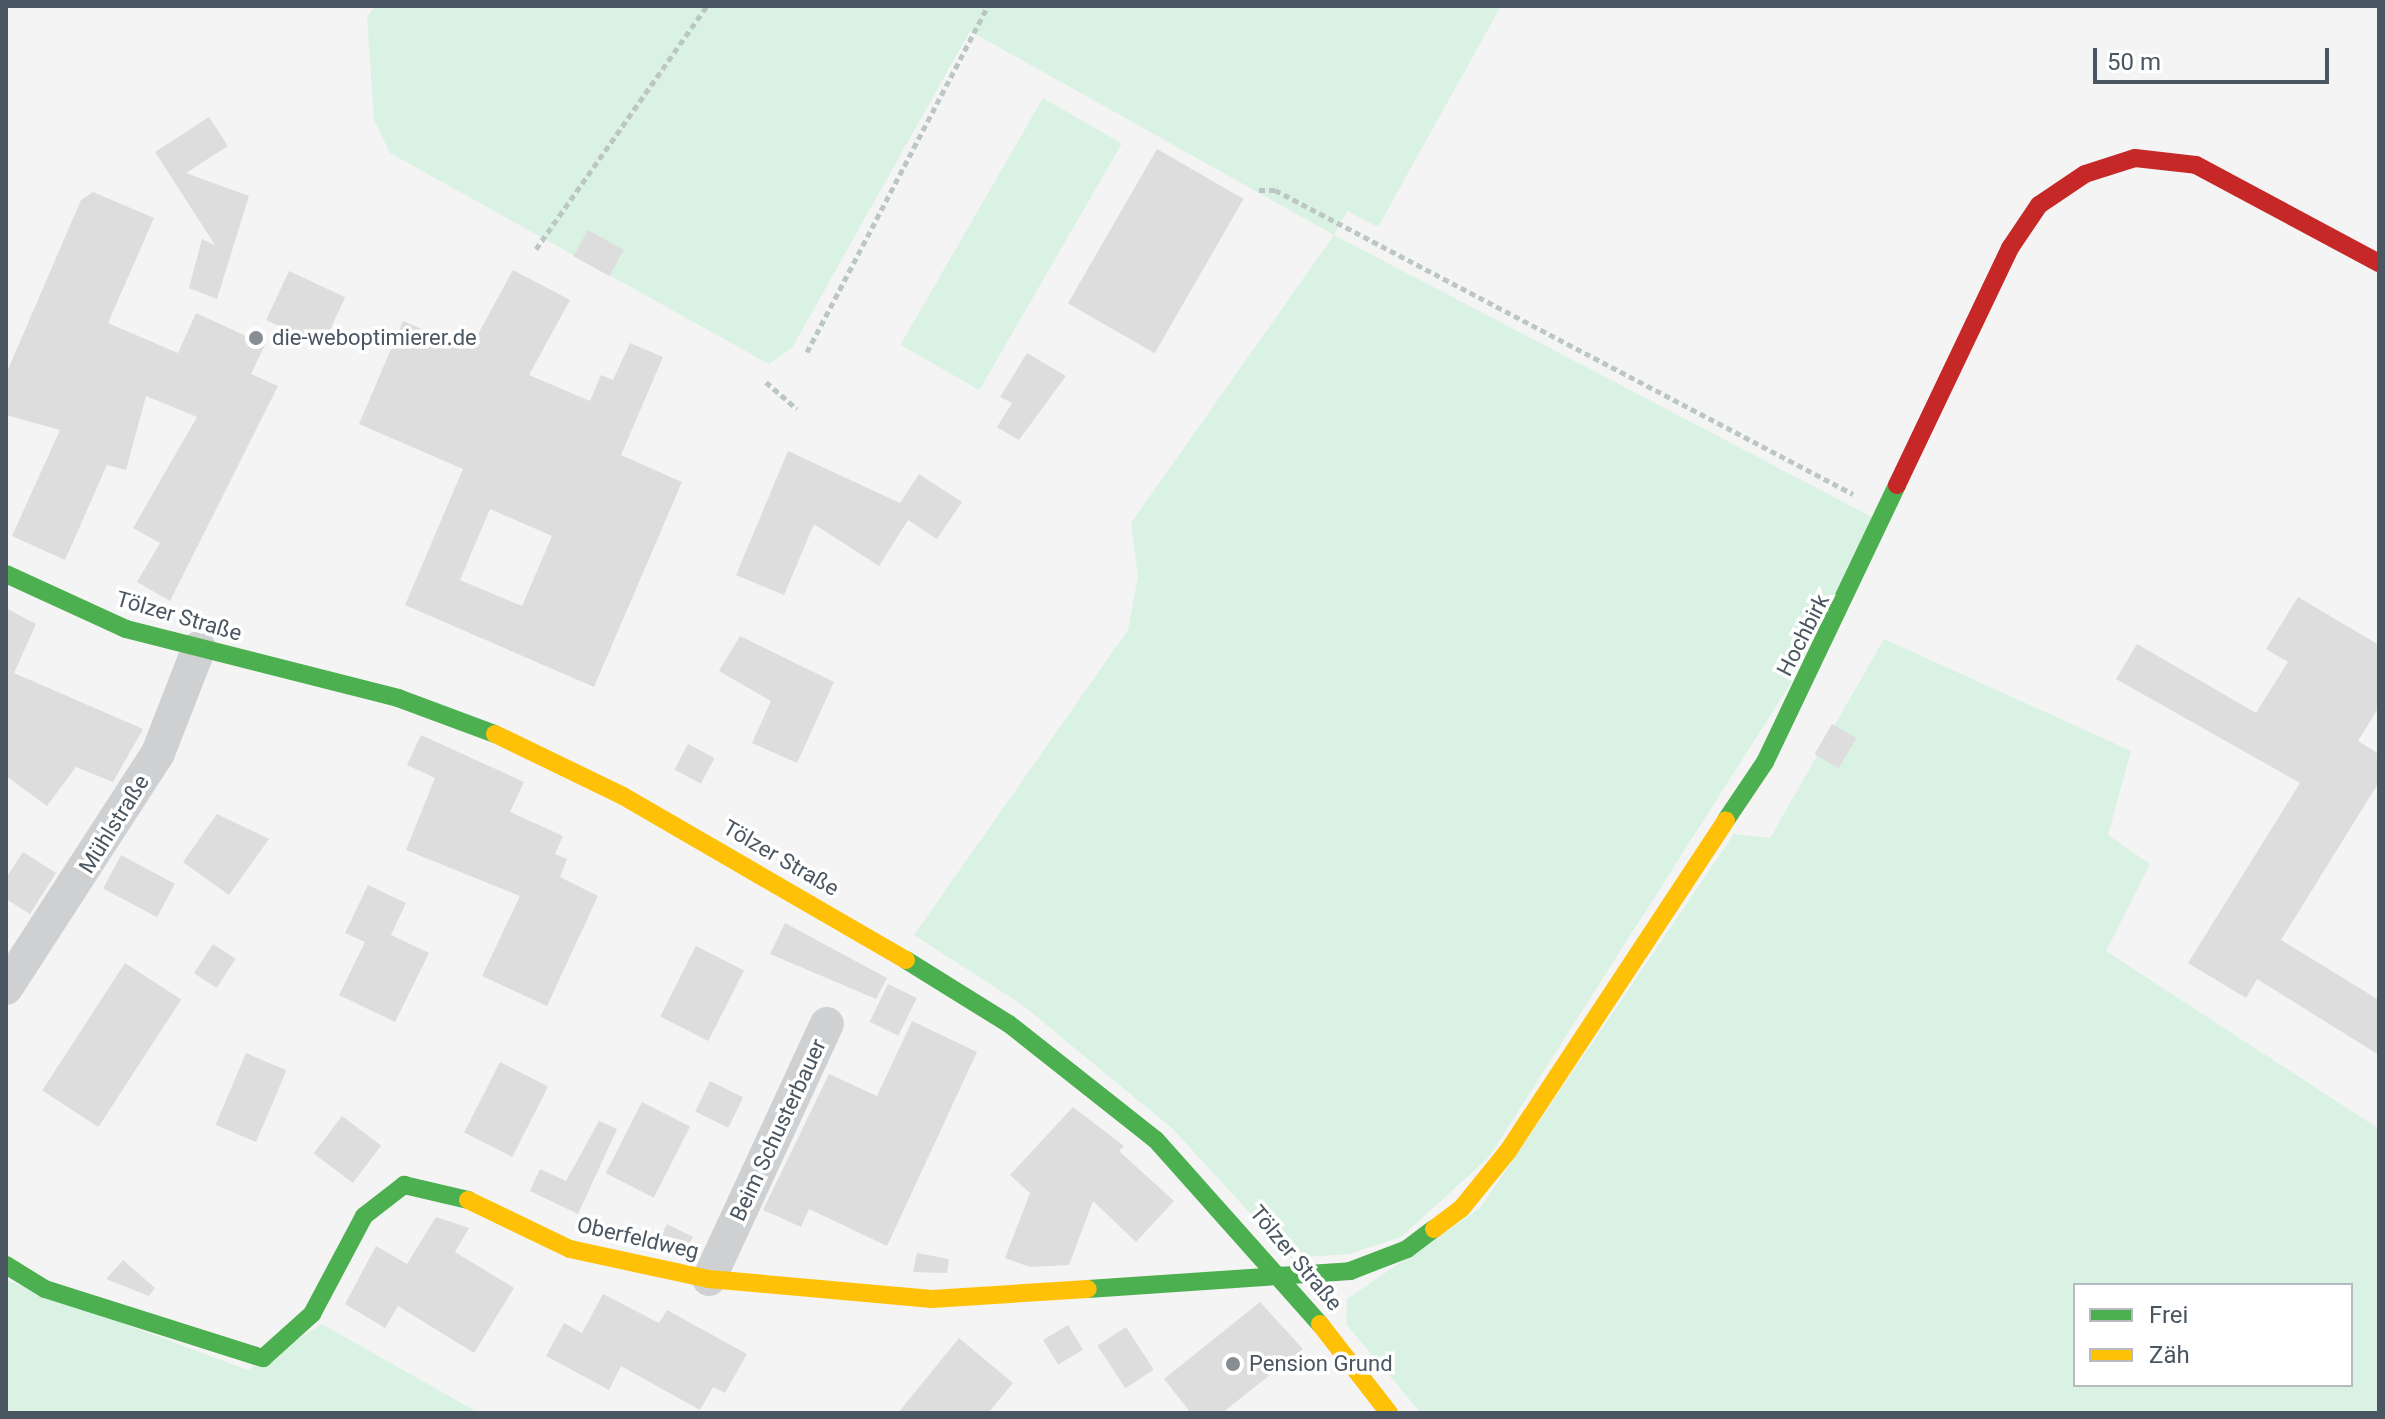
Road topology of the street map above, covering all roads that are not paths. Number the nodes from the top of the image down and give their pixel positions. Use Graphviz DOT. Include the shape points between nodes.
graph roads {
  1 [pos="2379,263"];
  2 [pos="6,574"];
  3 [pos="199,648"];
  4 [pos="6,988"];
  5 [pos="827,1024"];
  6 [pos="6,1265"];
  7 [pos="1281,1273"];
  8 [pos="709,1279"];
  9 [pos="1389,1413"];
  1 -- 7 [label="street, Hochbirk" via="2196,165 2135,158 2085,174 2039,205 2010,248 1890,513 1765,762 1508,1151 1461,1209 1407,1249 1350,1271"];
  2 -- 3 [label="street, Tölzer Straße" via="126,629"];
  3 -- 4 [label="street, Mühlstraße" via="158,753"];
  3 -- 7 [label="street, Tölzer Straße" via="398,698 487,730 623,796 829,912 1081,1076 1156,1140"];
  5 -- 8 [label="street, Beim Schusterbauer"];
  6 -- 8 [label="street, Oberfeldweg" via="45,1289 263,1358 289,1342 312,1314 364,1216 404,1185 459,1196 570,1249"];
  7 -- 8 [label="street, Oberfeldweg" via="932,1299"];
  7 -- 9 [label="street, Tölzer Straße"];
}
